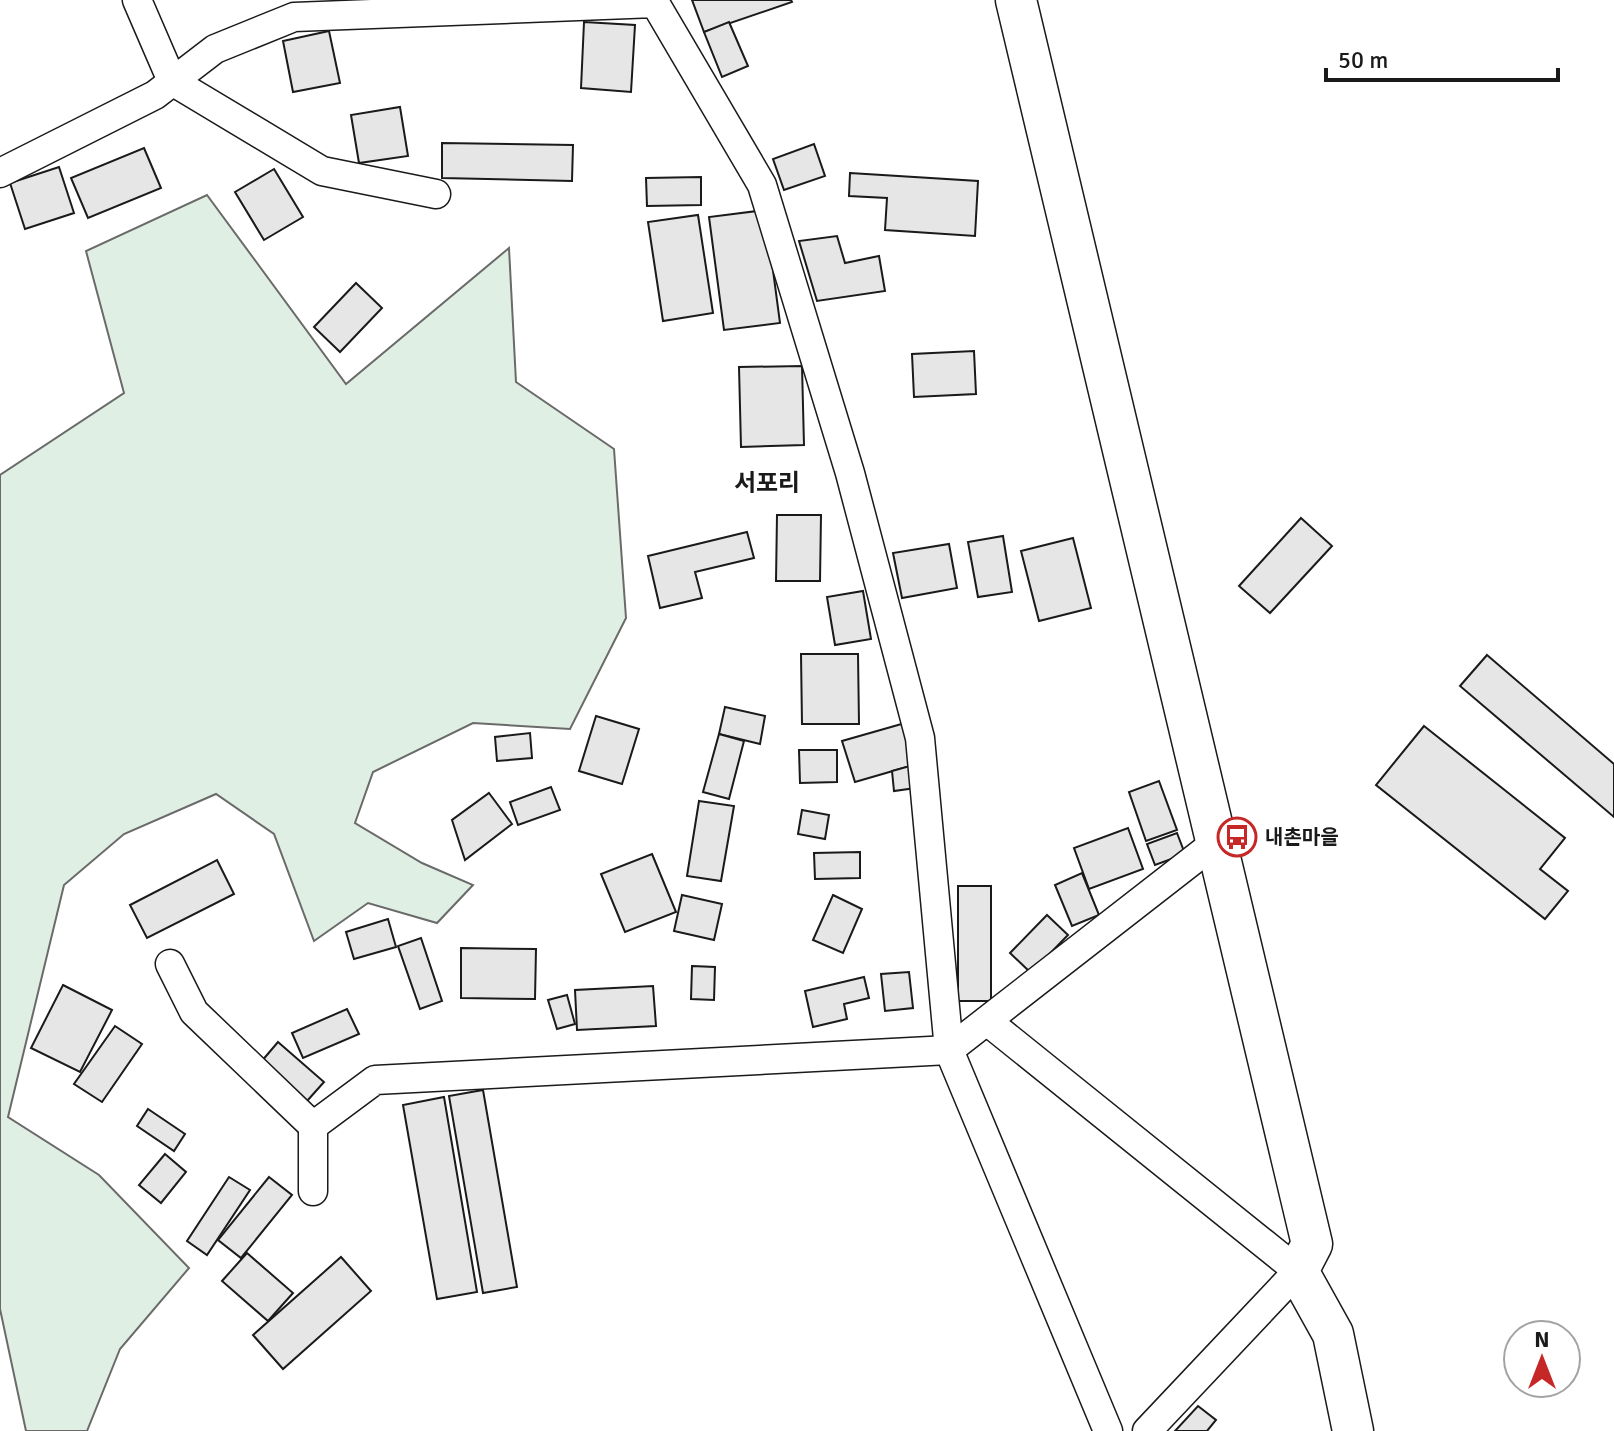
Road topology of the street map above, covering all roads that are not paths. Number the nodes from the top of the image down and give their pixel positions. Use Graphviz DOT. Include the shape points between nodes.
graph roads {
  1 [pos="137,0"];
  2 [pos="1016,0"];
  3 [pos="656,1"];
  4 [pos="172,81"];
  5 [pos="0,173"];
  6 [pos="436,194"];
  7 [pos="1215,843"];
  8 [pos="170,964"];
  9 [pos="987,1021"];
  10 [pos="949,1050"];
  11 [pos="313,1126"];
  12 [pos="313,1191"];
  13 [pos="1298,1271"];
  14 [pos="1108,1431"];
  15 [pos="1147,1431"];
  16 [pos="1353,1431"];
  1 -- 4 [label="street"];
  2 -- 7 [label="street"];
  3 -- 4 [label="street" via="294,17 215,49"];
  3 -- 10 [label="street" via="762,185 850,473 920,738"];
  4 -- 5 [label="street" via="155,95"];
  4 -- 6 [label="street" via="322,171"];
  7 -- 9 [label="street"];
  7 -- 13 [label="street" via="1312,1244"];
  8 -- 11 [label="street" via="194,1012"];
  9 -- 10 [label="street"];
  9 -- 13 [label="street"];
  10 -- 11 [label="street" via="375,1080"];
  10 -- 14 [label="street"];
  11 -- 12 [label="street"];
  13 -- 15 [label="street"];
  13 -- 16 [label="street" via="1333,1334"];
}
